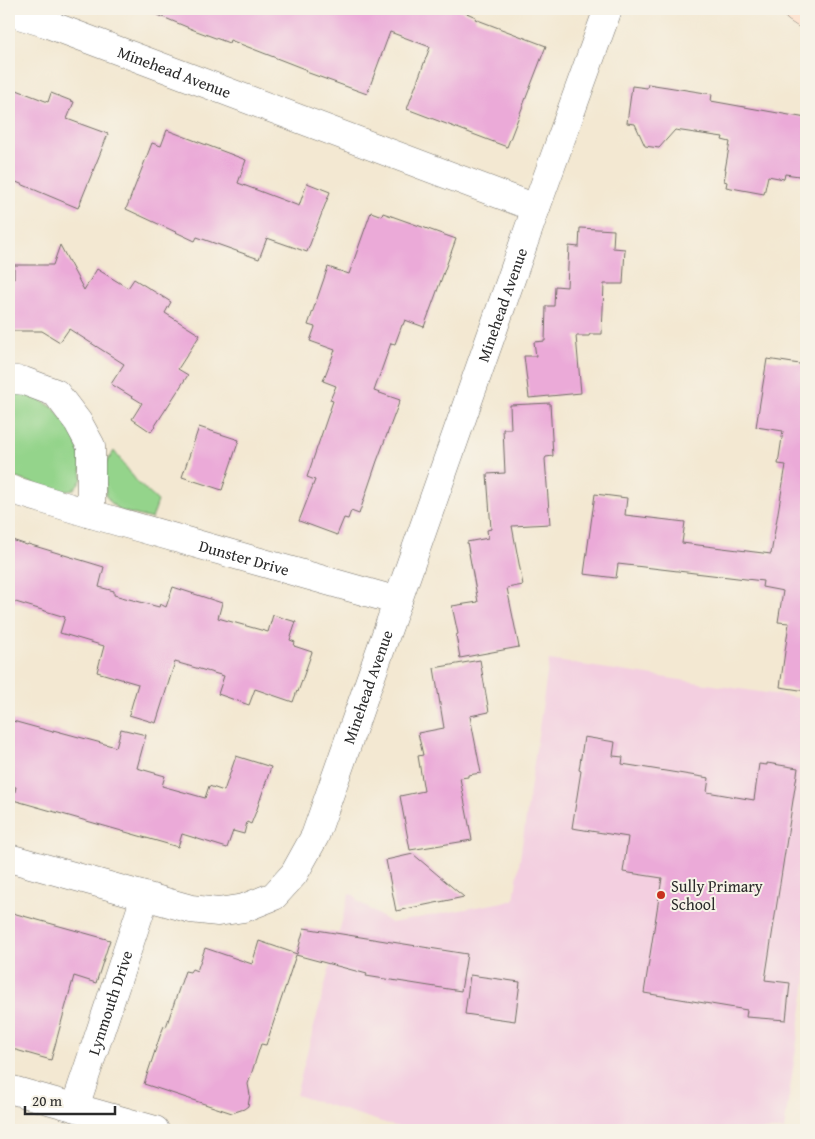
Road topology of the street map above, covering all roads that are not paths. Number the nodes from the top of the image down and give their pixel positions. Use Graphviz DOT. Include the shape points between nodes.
graph roads {
  1 [pos="608,9"];
  2 [pos="797,9"];
  3 [pos="9,12"];
  4 [pos="806,15"];
  5 [pos="536,208"];
  6 [pos="9,379"];
  7 [pos="9,489"];
  8 [pos="91,514"];
  9 [pos="398,601"];
  10 [pos="9,858"];
  11 [pos="145,897"];
  12 [pos="9,1089"];
  13 [pos="75,1107"];
  14 [pos="155,1130"];
  1 -- 5 [label="street, Minehead Avenue"];
  2 -- 4 [label="main road"];
  3 -- 5 [label="street, Minehead Avenue"];
  5 -- 9 [label="street, Minehead Avenue"];
  6 -- 8 [label="street" via="56,393 78,422 90,446"];
  7 -- 8 [label="street, Dunster Drive"];
  8 -- 9 [label="street, Dunster Drive"];
  9 -- 11 [label="street, Minehead Avenue" via="315,836 294,874 274,896 244,908 218,912"];
  10 -- 11 [label="street, Minehead Avenue"];
  11 -- 13 [label="street, Lynmouth Drive"];
  12 -- 13 [label="street"];
  13 -- 14 [label="street"];
}
